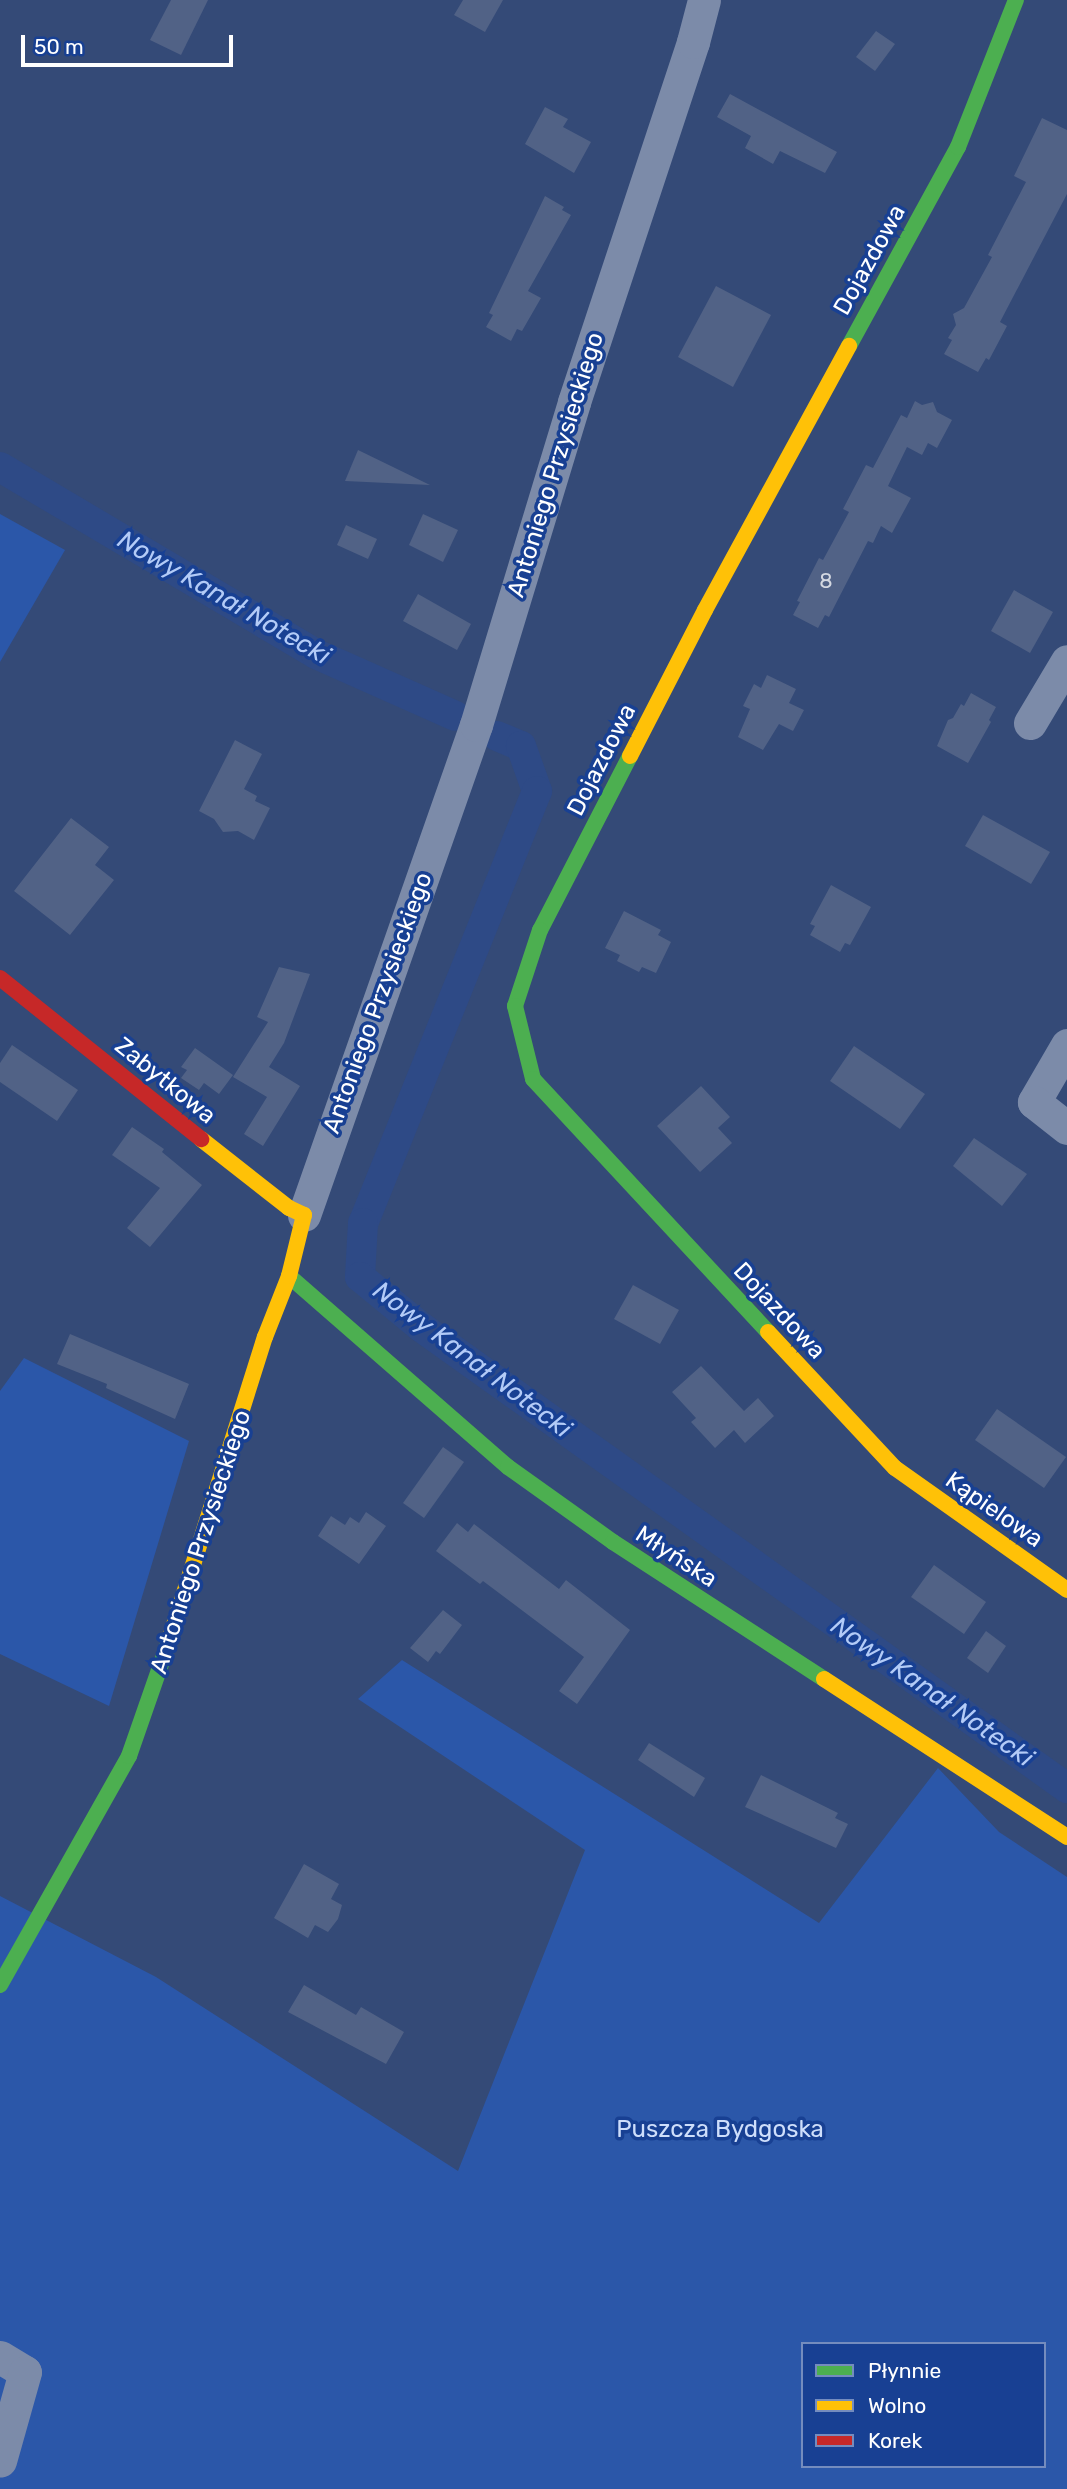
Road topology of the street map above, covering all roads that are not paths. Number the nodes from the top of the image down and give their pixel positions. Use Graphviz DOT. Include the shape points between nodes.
graph roads {
  1 [pos="704,0"];
  2 [pos="1016,0"];
  3 [pos="1067,661"];
  4 [pos="1030,723"];
  5 [pos="3,987"];
  6 [pos="1067,1045"];
  7 [pos="1067,1128"];
  8 [pos="304,1215"];
  9 [pos="289,1276"];
  10 [pos="895,1468"];
  11 [pos="1067,1590"];
  12 [pos="1067,1837"];
  13 [pos="0,1984"];
  14 [pos="0,2357"];
  15 [pos="0,2461"];
  1 -- 8 [label="street, Antoniego Przysieckiego" via="476,725"];
  2 -- 10 [label="street, Dojazdowa" via="958,147 705,610 559,893 540,930 515,1006 533,1079"];
  3 -- 4 [label="street"];
  5 -- 8 [label="street, Zabytkowa"];
  6 -- 7 [label="street" via="1034,1102"];
  8 -- 9 [label="street, Antoniego Przysieckiego"];
  9 -- 12 [label="street, Młyńska" via="508,1467 681,1587"];
  9 -- 13 [label="street, Antoniego Przysieckiego" via="129,1756"];
  10 -- 11 [label="street, Kąpielowa"];
  14 -- 15 [label="street" via="25,2372"];
}
